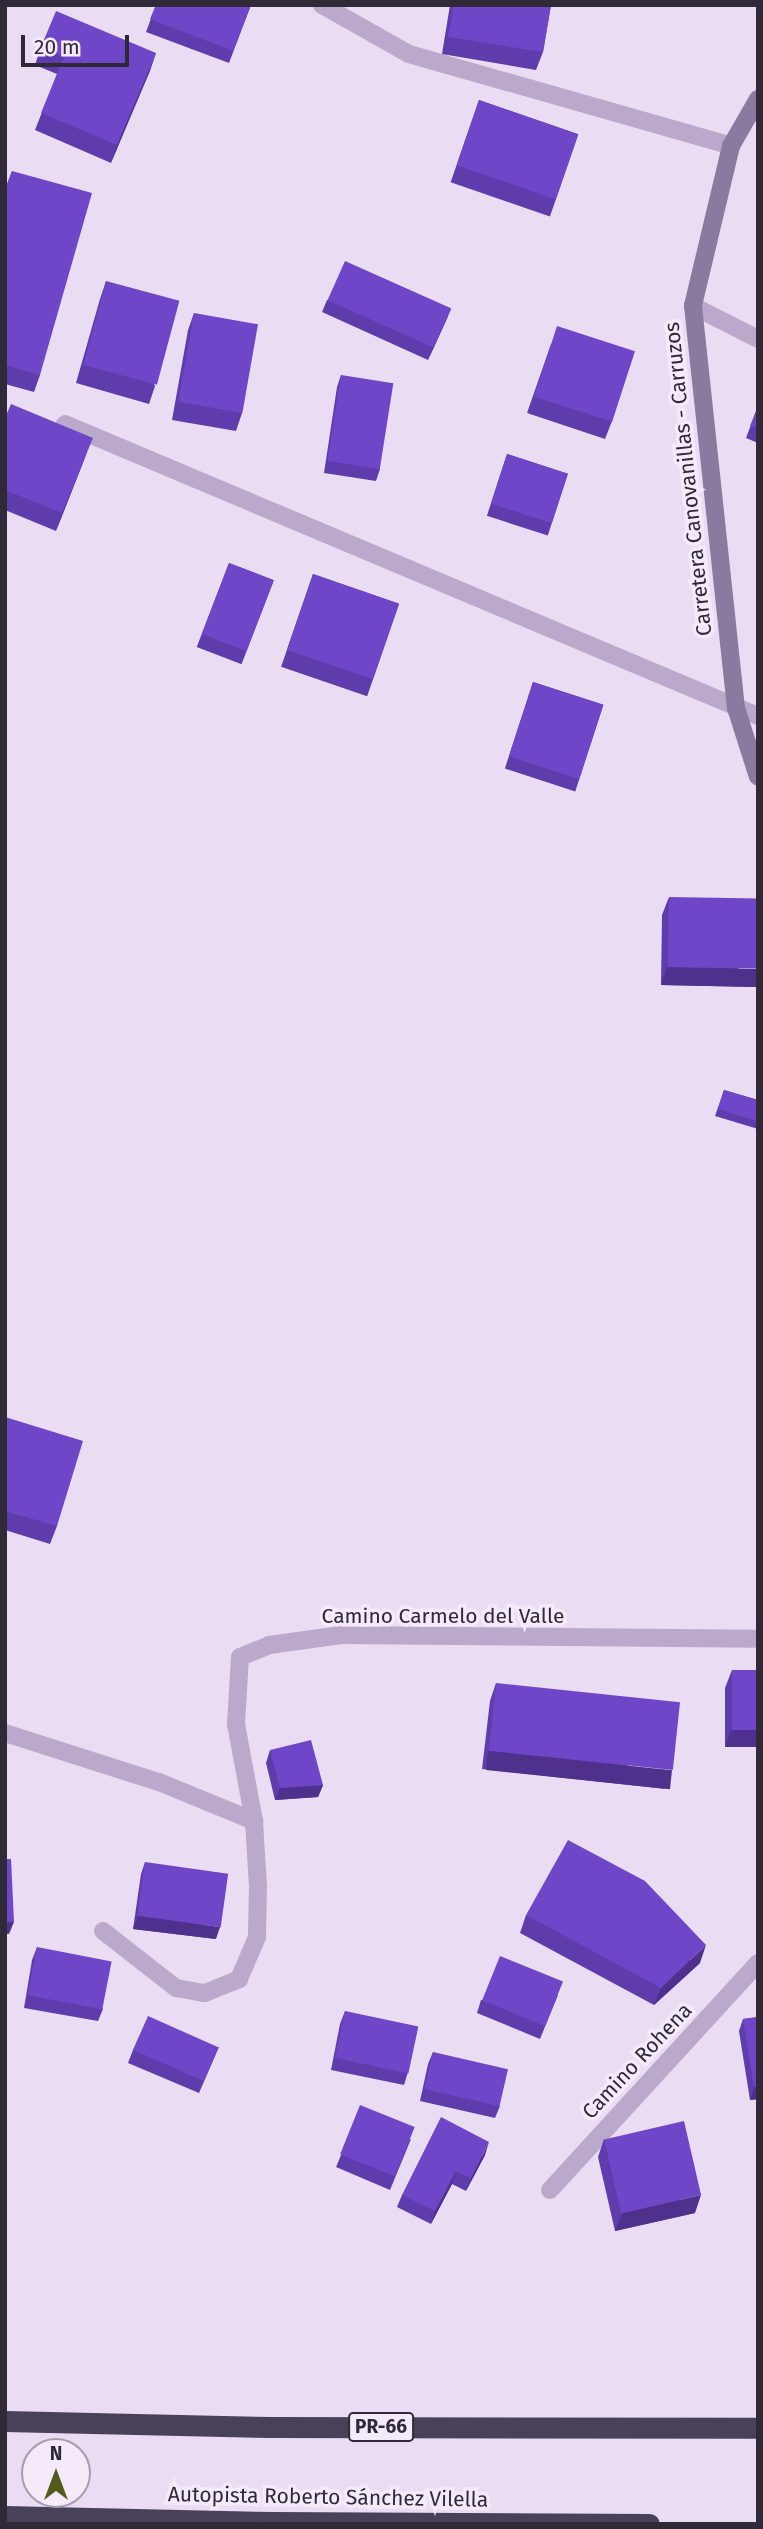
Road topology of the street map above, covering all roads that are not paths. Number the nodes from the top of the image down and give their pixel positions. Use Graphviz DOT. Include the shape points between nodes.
graph roads {
  1 [pos="322,5"];
  2 [pos="758,99"];
  3 [pos="731,146"];
  4 [pos="693,306"];
  5 [pos="758,339"];
  6 [pos="65,424"];
  7 [pos="736,708"];
  8 [pos="758,716"];
  9 [pos="758,777"];
  10 [pos="758,1639"];
  11 [pos="5,1733"];
  12 [pos="254,1821"];
  13 [pos="103,1931"];
  14 [pos="758,1963"];
  15 [pos="550,2189"];
  16 [pos="5,2421"];
  17 [pos="758,2428"];
  18 [pos="5,2516"];
  19 [pos="649,2524"];
  1 -- 3 [label="street" via="410,54"];
  2 -- 3 [label="street, Carretera Canovanillas - Carruzos"];
  3 -- 4 [label="street, Carretera Canovanillas - Carruzos"];
  4 -- 5 [label="street"];
  4 -- 7 [label="street, Carretera Canovanillas - Carruzos"];
  6 -- 7 [label="street"];
  7 -- 8 [label="street"];
  7 -- 9 [label="street, Carretera Canovanillas - Carruzos"];
  10 -- 12 [label="street, Camino Carmelo del Valle" via="341,1635 269,1645 240,1657 236,1724"];
  11 -- 12 [label="street" via="159,1782"];
  12 -- 13 [label="street, Camino Carmelo del Valle" via="257,1937 239,1979 205,1993 176,1988"];
  14 -- 15 [label="street, Camino Rohena"];
  16 -- 17 [label="highway, PR-66" via="271,2427"];
  18 -- 19 [label="highway, Autopista Roberto Sánchez Vilella"];
}
